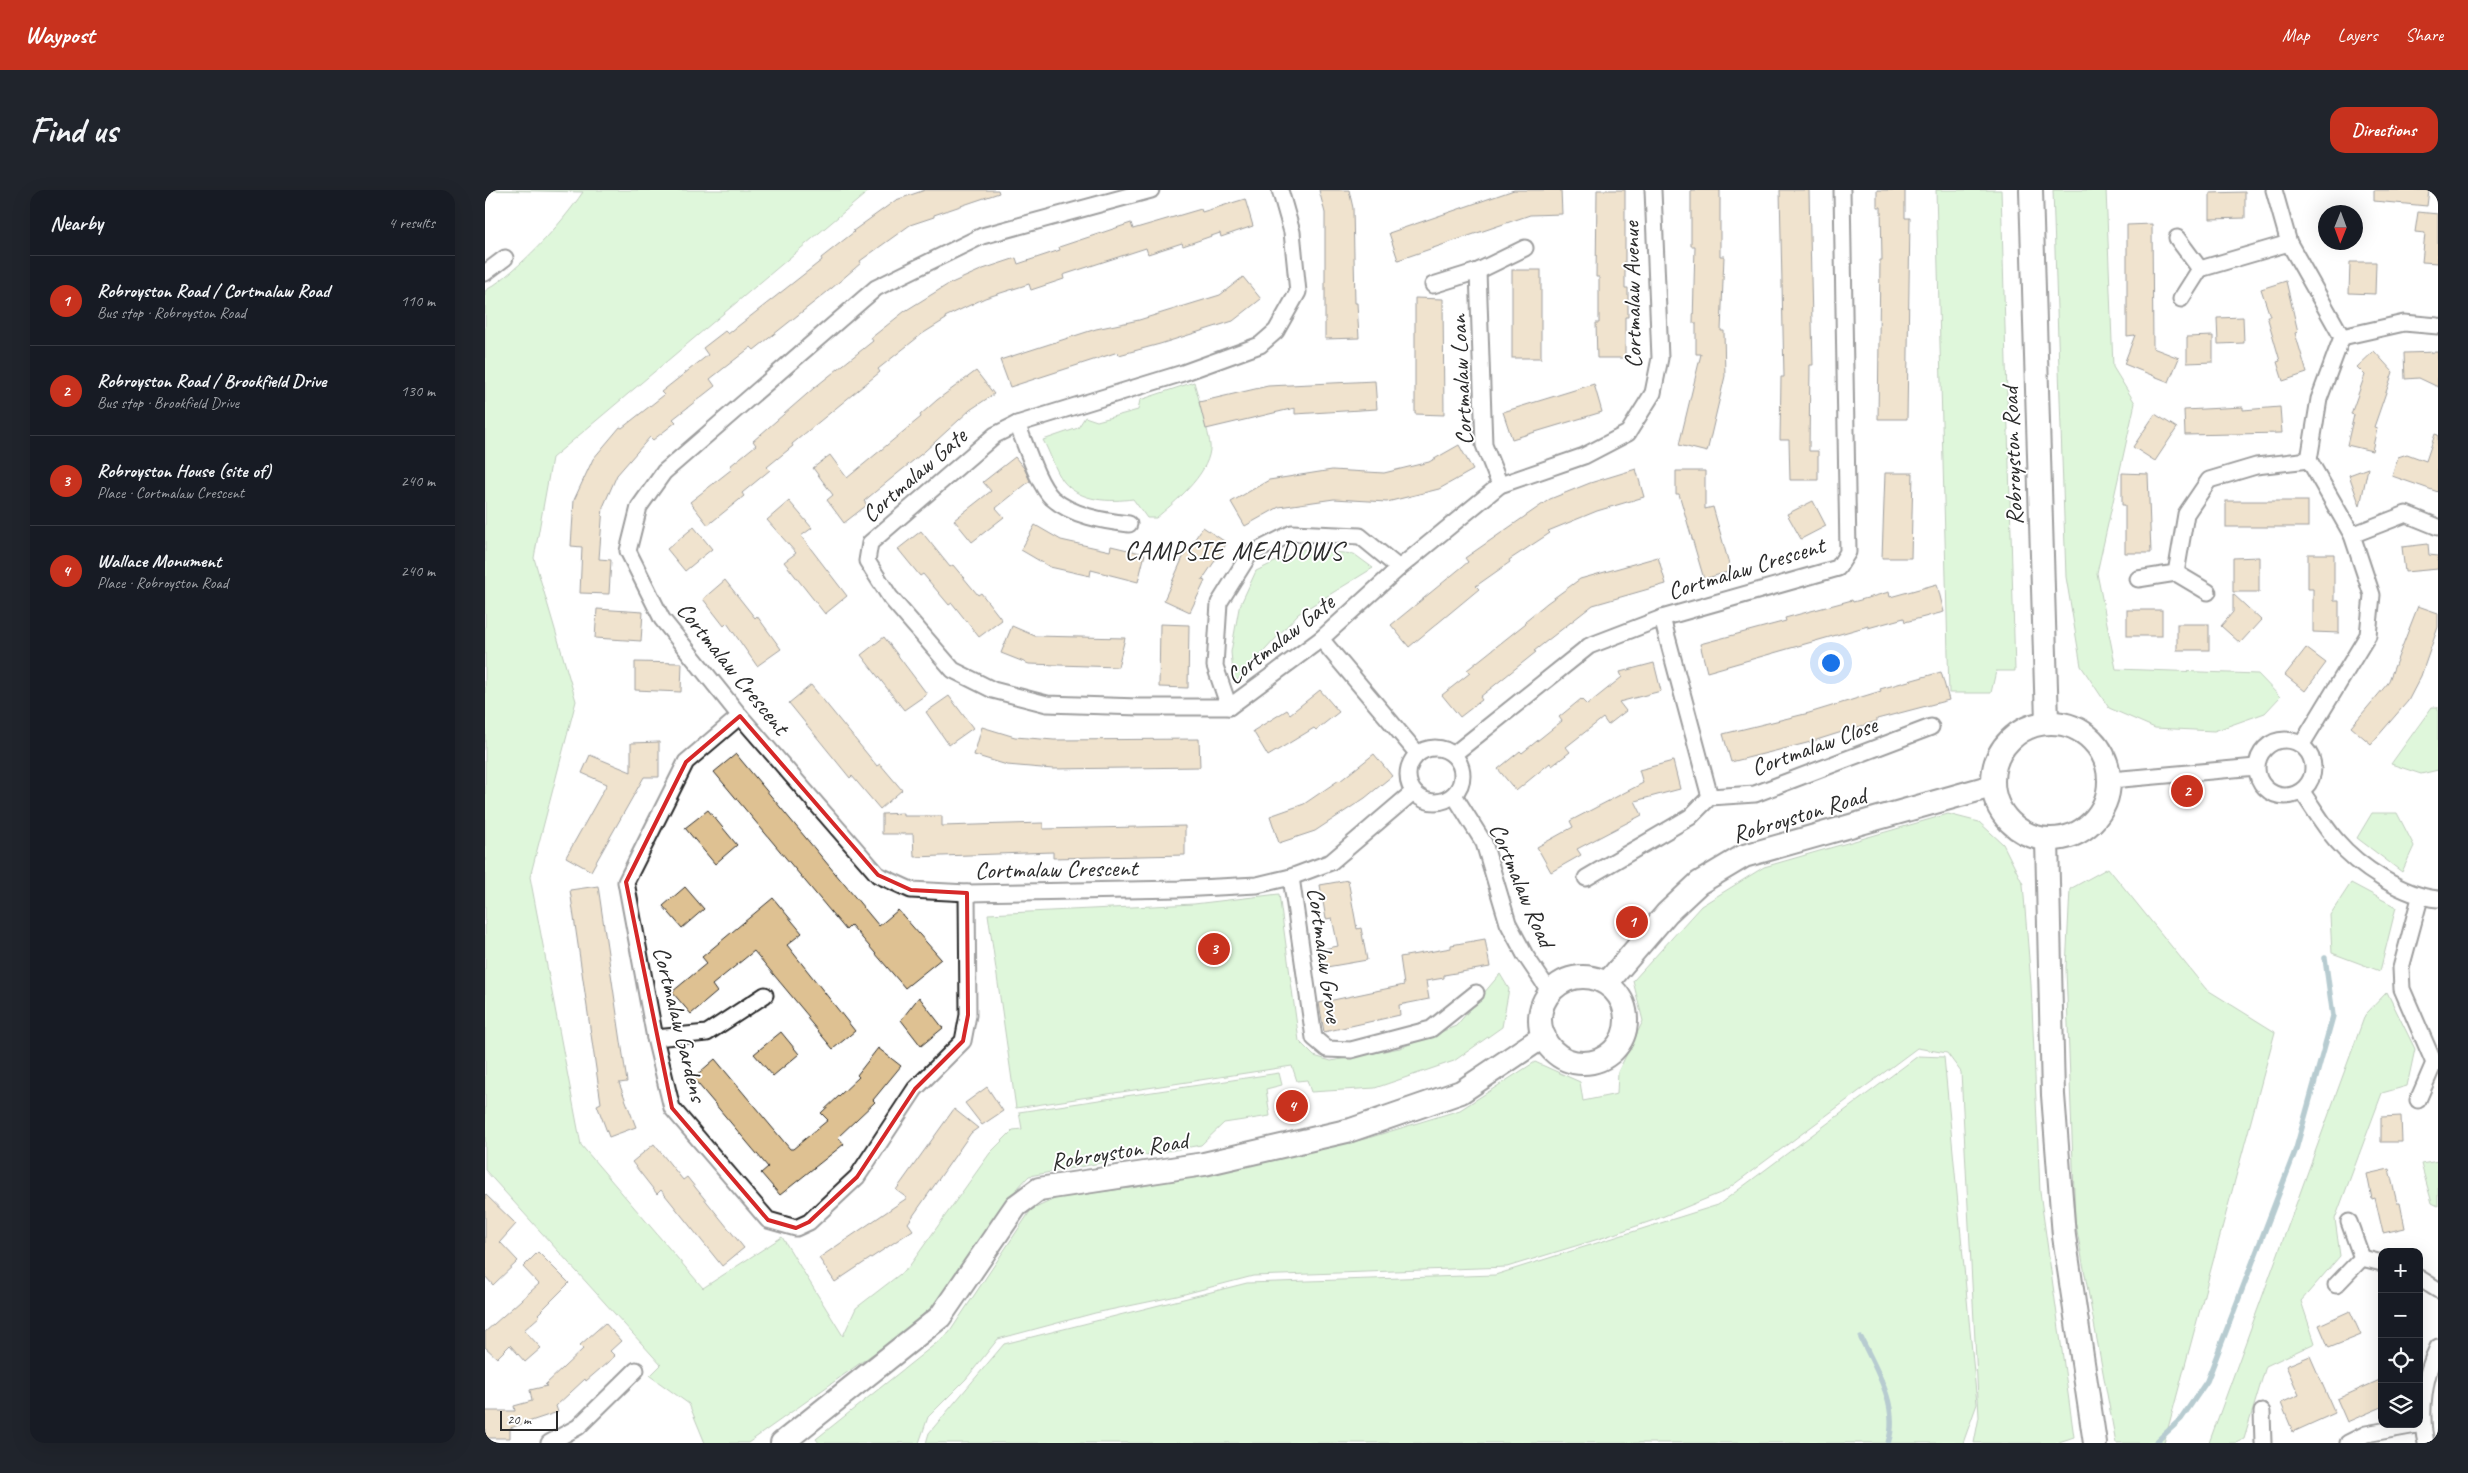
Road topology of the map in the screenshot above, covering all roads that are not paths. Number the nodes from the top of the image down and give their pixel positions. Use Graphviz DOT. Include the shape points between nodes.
graph roads {
  1 [pos="1151,190"];
  2 [pos="1280,190"];
  3 [pos="1653,190"];
  4 [pos="1842,190"];
  5 [pos="2031,190"];
  6 [pos="2274,190"];
  7 [pos="2177,238"];
  8 [pos="2289,243"];
  9 [pos="1525,248"];
  10 [pos="505,258"];
  11 [pos="2200,269"];
  12 [pos="1478,270"];
  13 [pos="485,273"];
  14 [pos="1433,285"];
  15 [pos="2181,299"];
  16 [pos="2438,326"];
  17 [pos="2342,337"];
  18 [pos="1017,424"];
  19 [pos="2309,460"];
  20 [pos="1500,485"];
  21 [pos="1129,524"];
  22 [pos="2438,527"];
  23 [pos="2351,535"];
  24 [pos="1399,568"];
  25 [pos="2176,573"];
  26 [pos="2138,578"];
  27 [pos="2207,592"];
  28 [pos="1662,618"];
  29 [pos="1321,639"];
  30 [pos="1229,707"];
  31 [pos="740,716"];
  32 [pos="2047,721"];
  33 [pos="1931,727"];
  34 [pos="2301,744"];
  35 [pos="1417,753"];
  36 [pos="1453,754"];
  37 [pos="2256,767"];
  38 [pos="2111,780"];
  39 [pos="1991,786"];
  40 [pos="1413,792"];
  41 [pos="2302,792"];
  42 [pos="1454,795"];
  43 [pos="1710,796"];
  44 [pos="2047,840"];
  45 [pos="1291,877"];
  46 [pos="1586,878"];
  47 [pos="967,893"];
  48 [pos="2420,898"];
  49 [pos="2438,899"];
  50 [pos="1607,984"];
  51 [pos="1550,992"];
  52 [pos="1476,993"];
  53 [pos="765,995"];
  54 [pos="1544,1036"];
  55 [pos="655,1038"];
  56 [pos="2436,1063"];
  57 [pos="2418,1100"];
  58 [pos="2349,1222"];
  59 [pos="2363,1258"];
  60 [pos="2378,1262"];
  61 [pos="2423,1281"];
  62 [pos="2336,1285"];
  63 [pos="2438,1290"];
  64 [pos="2438,1347"];
  65 [pos="636,1370"];
  66 [pos="2262,1412"];
  67 [pos="2423,1417"];
  68 [pos="2400,1428"];
  69 [pos="2423,1428"];
  70 [pos="549,1443"];
  71 [pos="782,1443"];
  72 [pos="2095,1443"];
  73 [pos="2263,1443"];
  74 [pos="2348,1443"];
  75 [pos="2426,1443"];
  1 -- 31 [label="street, Cortmalaw Crescent" via="981,236 876,288 664,472 639,507 628,551 662,619"];
  2 -- 18 [label="street, Cortmalaw Gate" via="1292,232 1298,292 1276,331 1260,345 1183,374"];
  3 -- 20 [label="street, Cortmalaw Avenue" via="1660,358 1653,393 1627,433 1584,456"];
  4 -- 28 [label="street, Cortmalaw Crescent" via="1848,552 1838,568"];
  5 -- 32 [label="street, Robroyston Road"];
  6 -- 8 [label="street"];
  7 -- 11 [label="street"];
  8 -- 11 [label="street"];
  8 -- 17 [label="street"];
  9 -- 12 [label="street, Cortmalaw Loan"];
  10 -- 13 [label="street"];
  11 -- 15 [label="street"];
  12 -- 14 [label="street, Cortmalaw Loan"];
  12 -- 20 [label="street, Cortmalaw Loan" via="1484,445"];
  16 -- 17 [label="street" via="2404,323"];
  17 -- 19 [label="street" via="2319,399"];
  18 -- 21 [label="street" via="1052,498 1099,520"];
  18 -- 30 [label="street, Cortmalaw Gate" via="995,435 870,543 867,561 890,597 953,670 993,690 1047,704"];
  19 -- 23 [label="street"];
  19 -- 25 [label="street" via="2256,466 2209,480 2186,514"];
  20 -- 24 [label="street, Cortmalaw Gate"];
  22 -- 23 [label="street" via="2406,514"];
  23 -- 34 [label="street" via="2372,595 2368,635"];
  24 -- 29 [label="street, Cortmalaw Gate"];
  24 -- 30 [label="street" via="1360,536 1292,533 1249,555 1219,603 1215,666"];
  25 -- 26 [label="street"];
  25 -- 27 [label="street"];
  28 -- 36 [label="street, Cortmalaw Crescent" via="1589,646"];
  28 -- 43 [label="street"];
  29 -- 30 [label="street, Cortmalaw Gate"];
  29 -- 35 [label="street"];
  31 -- 47 [label="street, Cortmalaw Crescent" via="878,875 911,890"];
  31 -- 55 [label="street, Cortmalaw Gardens" via="686,762 626,882"];
  32 -- 38 [label="street" via="2075,726 2102,749"];
  32 -- 39 [label="street" via="2020,730 1997,757"];
  33 -- 43 [label="street, Cortmalaw Close" via="1755,794"];
  34 -- 37 [label="street" via="2283,739 2270,743 2261,752"];
  34 -- 41 [label="street" via="2310,753 2314,767 2311,781"];
  35 -- 36 [label="street" via="1439,747"];
  35 -- 40 [label="street" via="1407,776"];
  36 -- 42 [label="street" via="1462,770"];
  37 -- 38 [label="street"];
  37 -- 41 [label="street" via="2258,779 2270,793 2290,796"];
  38 -- 44 [label="street" via="2104,808 2077,834"];
  39 -- 44 [label="street" via="2005,819 2028,835"];
  39 -- 50 [label="street, Robroyston Road" via="1744,856 1699,883 1667,913"];
  40 -- 42 [label="street" via="1429,802 1447,800"];
  40 -- 45 [label="street, Cortmalaw Crescent" via="1331,862"];
  41 -- 48 [label="street" via="2336,840 2374,873"];
  42 -- 51 [label="street, Cortmalaw Road" via="1484,844 1508,923 1525,956"];
  43 -- 46 [label="street" via="1690,817"];
  44 -- 72 [label="street" via="2056,1142 2064,1236"];
  45 -- 47 [label="street, Cortmalaw Crescent" via="1257,885 1179,889"];
  45 -- 52 [label="street, Cortmalaw Grove" via="1314,1038 1327,1049 1351,1050 1431,1029"];
  47 -- 55 [label="street, Cortmalaw Gardens" via="968,1014 963,1041 915,1089 857,1177 809,1222 796,1228 768,1220 672,1108"];
  48 -- 49 [label="street"];
  48 -- 56 [label="street" via="2401,968 2402,989"];
  50 -- 51 [label="street" via="1582,977 1566,979"];
  50 -- 54 [label="street" via="1622,1001 1625,1028 1621,1040 1603,1059 1569,1061 1558,1056"];
  51 -- 54 [label="street" via="1542,1004 1540,1018"];
  53 -- 55 [label="street" via="707,1033"];
  54 -- 71 [label="street, Robroyston Road" via="1461,1092 1351,1130 1204,1164 1039,1189 1016,1206 940,1317"];
  56 -- 57 [label="street"];
  58 -- 59 [label="street"];
  59 -- 60 [label="street"];
  59 -- 62 [label="street"];
  61 -- 63 [label="street"];
  64 -- 67 [label="street" via="2430,1365"];
  65 -- 70 [label="street" via="578,1427"];
  66 -- 73 [label="street"];
  68 -- 74 [label="street" via="2366,1434"];
  69 -- 75 [label="street"];
}
